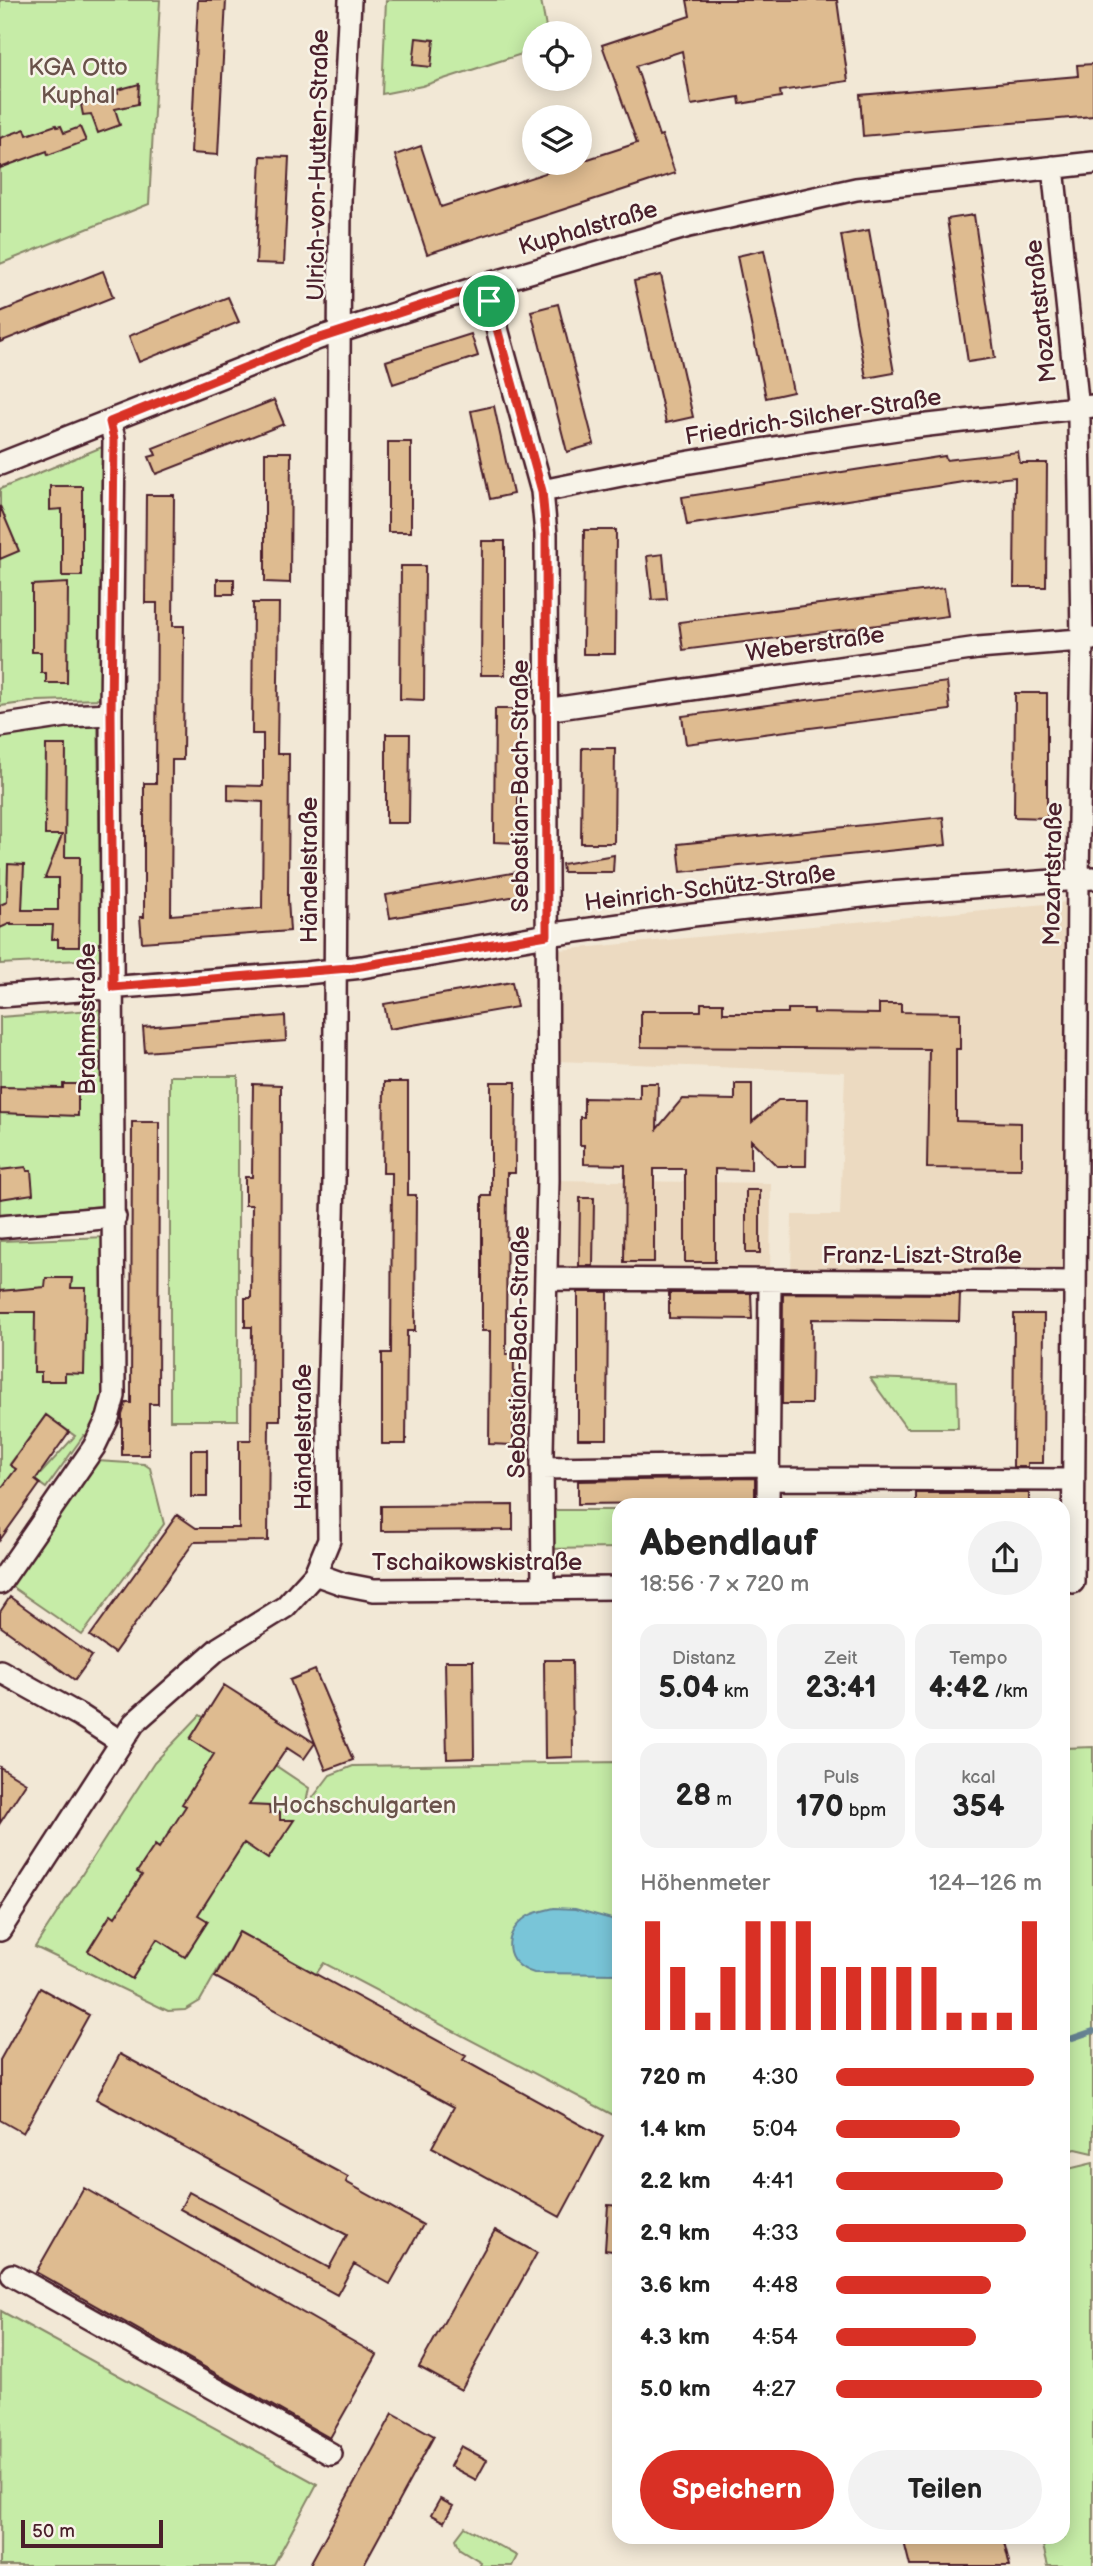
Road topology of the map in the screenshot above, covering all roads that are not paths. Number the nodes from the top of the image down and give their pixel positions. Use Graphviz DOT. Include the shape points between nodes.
graph roads {
  1 [pos="349,0"];
  2 [pos="1093,163"];
  3 [pos="1053,167"];
  4 [pos="485,285"];
  5 [pos="341,332"];
  6 [pos="1085,406"];
  7 [pos="110,422"];
  8 [pos="0,464"];
  9 [pos="542,491"];
  10 [pos="1088,639"];
  11 [pos="545,710"];
  12 [pos="111,714"];
  13 [pos="0,726"];
  14 [pos="1086,878"];
  15 [pos="547,935"];
  16 [pos="335,970"];
  17 [pos="113,987"];
  18 [pos="0,996"];
  19 [pos="1085,1112"];
  20 [pos="115,1217"];
  21 [pos="0,1227"];
  22 [pos="547,1279"];
  23 [pos="770,1282"];
  24 [pos="1074,1282"];
  25 [pos="1083,1345"];
  26 [pos="542,1468"];
  27 [pos="768,1472"];
  28 [pos="1072,1480"];
  29 [pos="768,1498"];
  30 [pos="315,1574"];
  31 [pos="1077,1582"];
  32 [pos="0,1583"];
  33 [pos="612,1588"];
  34 [pos="543,1589"];
  35 [pos="0,1671"];
  36 [pos="121,1742"];
  37 [pos="0,1930"];
  38 [pos="12,2275"];
  39 [pos="331,2454"];
  1 -- 5 [label="street, Ulrich-von-Hutten-Straße" via="340,201"];
  2 -- 3 [label="street, Kuphalstraße"];
  3 -- 4 [label="street, Kuphalstraße" via="856,190 689,226"];
  3 -- 6 [label="street, Mozartstraße"];
  4 -- 5 [label="street, Kuphalstraße"];
  4 -- 9 [label="street, Sebastian-Bach-Straße"];
  5 -- 7 [label="street, Kuphalstraße"];
  5 -- 16 [label="street, Händelstraße"];
  6 -- 9 [label="street, Friedrich-Silcher-Straße" via="911,426"];
  6 -- 10 [label="street, Mozartstraße"];
  7 -- 8 [label="street, Kuphalstraße"];
  7 -- 12 [label="street, Brahmsstraße" via="114,439"];
  9 -- 11 [label="street, Sebastian-Bach-Straße"];
  10 -- 11 [label="street, Weberstraße" via="978,649"];
  10 -- 14 [label="street, Mozartstraße"];
  11 -- 15 [label="street, Sebastian-Bach-Straße"];
  12 -- 13 [label="street"];
  12 -- 17 [label="street, Brahmsstraße"];
  14 -- 15 [label="street, Heinrich-Schütz-Straße" via="838,898"];
  14 -- 19 [label="street, Mozartstraße"];
  15 -- 16 [label="street, Heinrich-Schütz-Straße"];
  15 -- 22 [label="street, Sebastian-Bach-Straße"];
  16 -- 17 [label="street, Heinrich-Schütz-Straße"];
  16 -- 30 [label="street, Händelstraße" via="329,1540"];
  17 -- 18 [label="street, Heinrich-Schütz-Straße"];
  17 -- 20 [label="street, Brahmsstraße"];
  19 -- 24 [label="street, Mozartstraße"];
  20 -- 21 [label="street"];
  20 -- 32 [label="street, Brahmsstraße" via="114,1396 108,1418 90,1453"];
  22 -- 23 [label="street, Franz-Liszt-Straße"];
  22 -- 26 [label="street, Sebastian-Bach-Straße"];
  23 -- 24 [label="street, Franz-Liszt-Straße"];
  23 -- 27 [label="street"];
  24 -- 25 [label="street, Mozartstraße"];
  25 -- 28 [label="street, Mozartstraße"];
  26 -- 27 [label="street"];
  26 -- 34 [label="street, Sebastian-Bach-Straße"];
  27 -- 28 [label="street"];
  27 -- 29 [label="street"];
  28 -- 31 [label="street, Mozartstraße"];
  30 -- 34 [label="street, Tschaikowskistraße" via="374,1590"];
  30 -- 36 [label="street" via="285,1607 219,1648 181,1679 134,1723"];
  33 -- 34 [label="street, Tschaikowskistraße"];
  35 -- 36 [label="street"];
  36 -- 37 [label="street"];
  38 -- 39 [label="street"];
}
